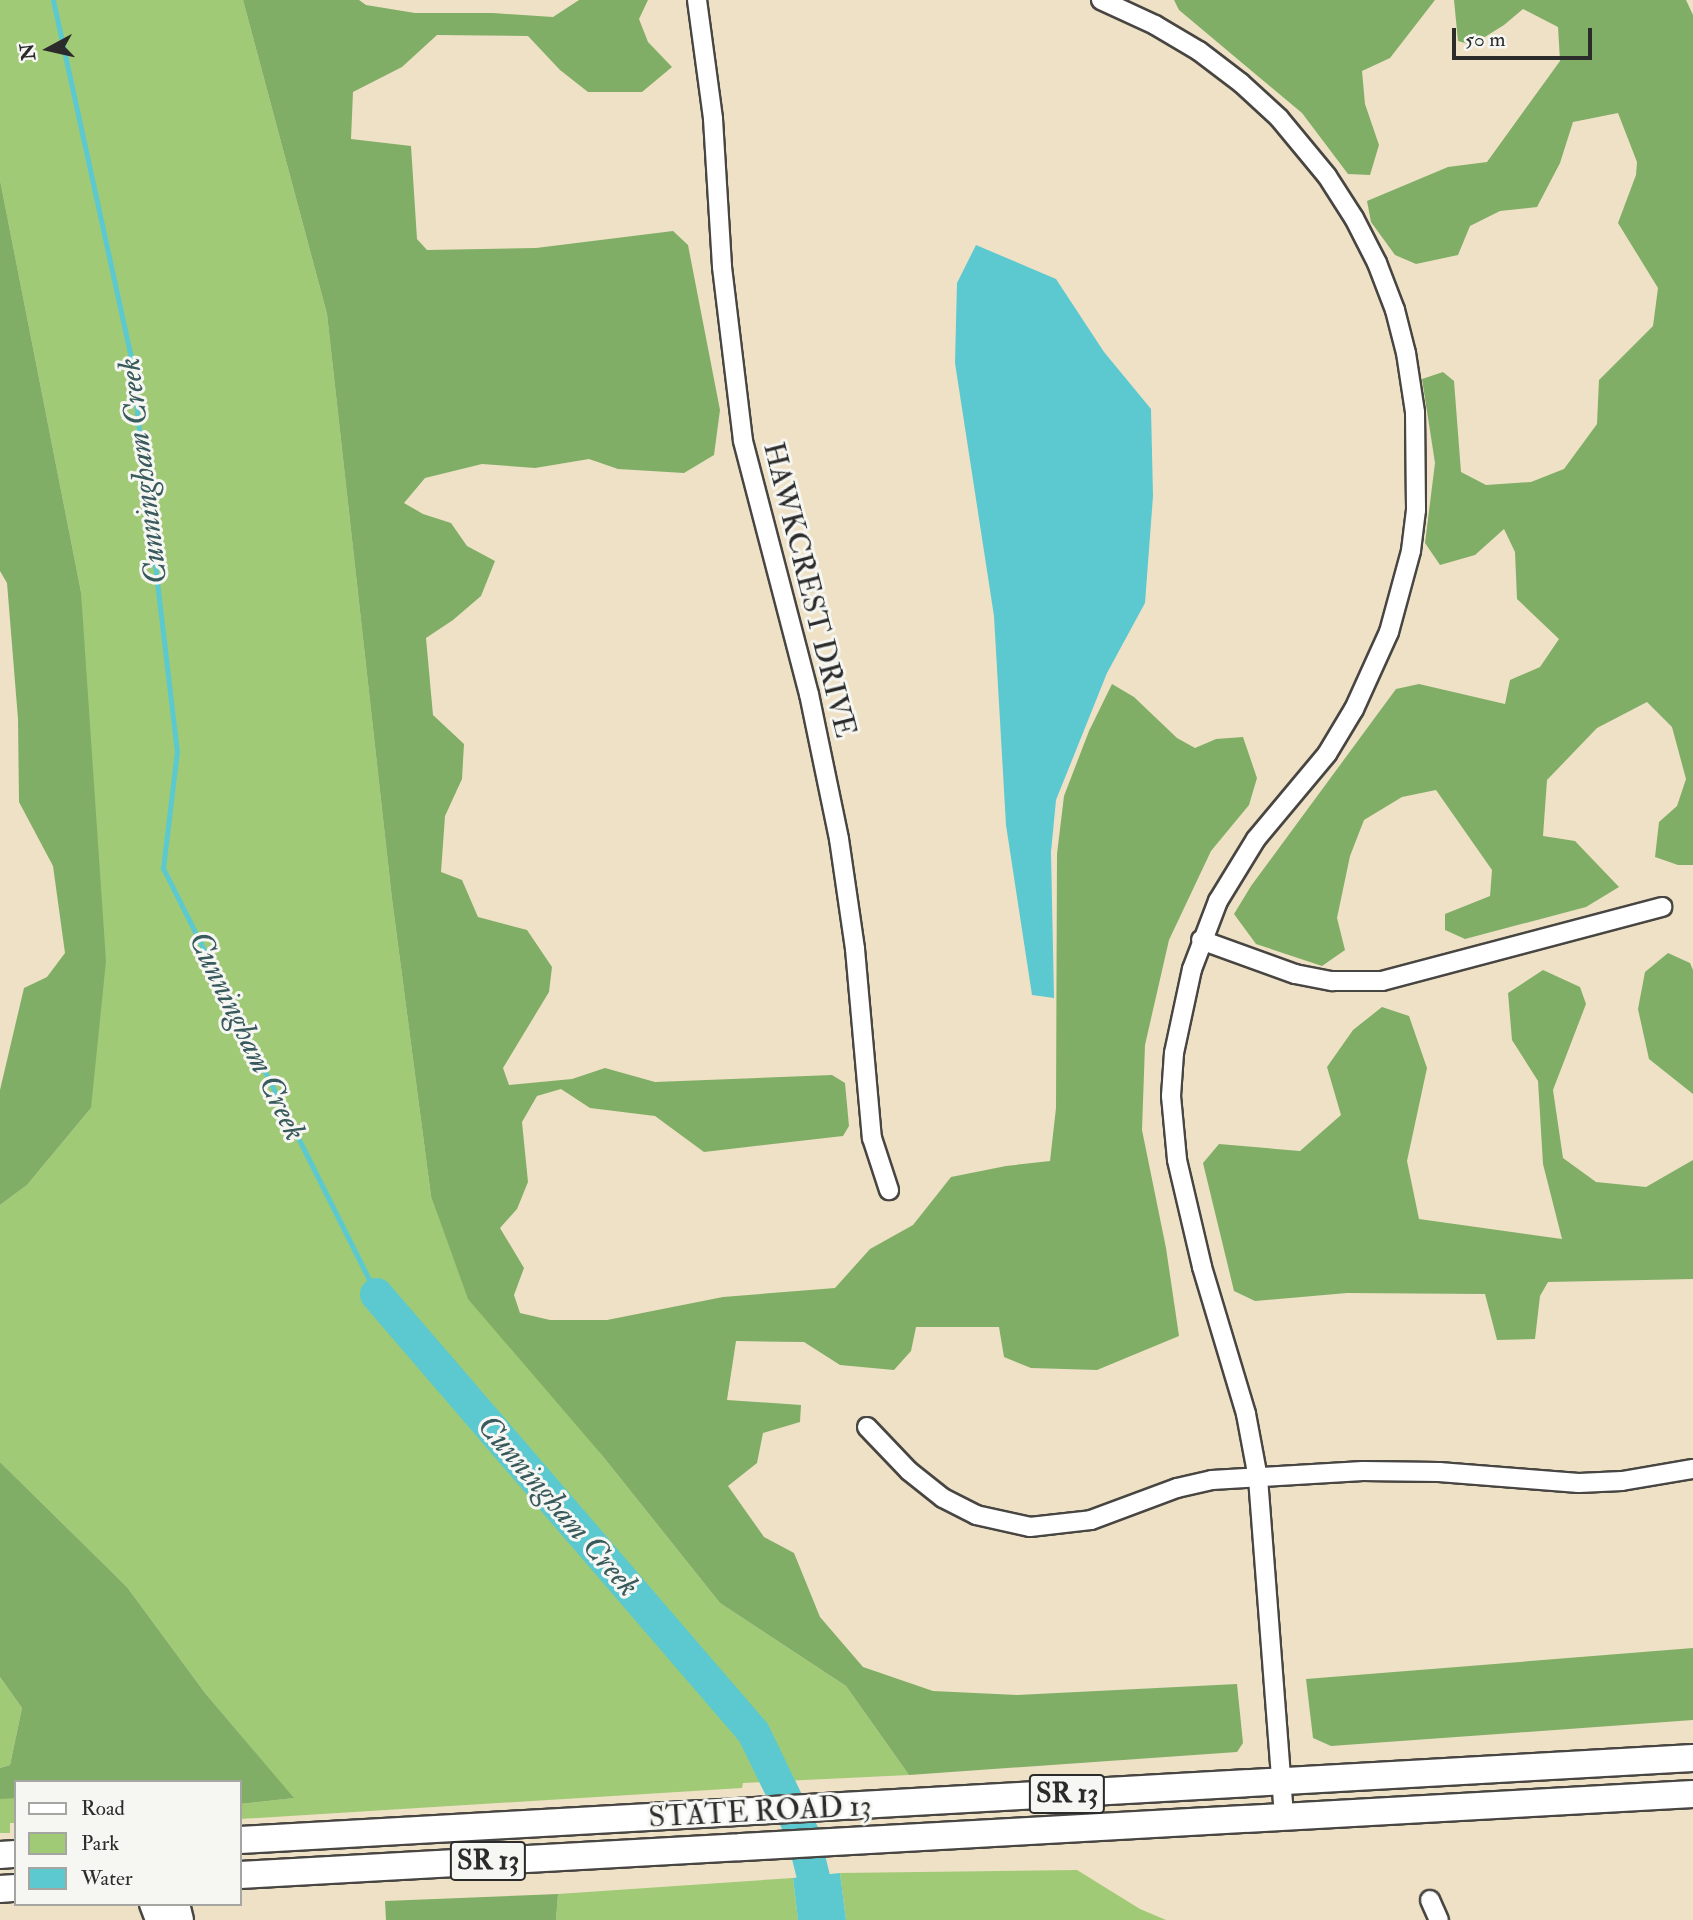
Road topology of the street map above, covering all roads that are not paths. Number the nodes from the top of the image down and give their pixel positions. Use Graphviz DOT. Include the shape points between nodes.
graph roads {
  1 [pos="697,0"];
  2 [pos="1109,1"];
  3 [pos="1662,907"];
  4 [pos="1201,940"];
  5 [pos="888,1190"];
  6 [pos="867,1427"];
  7 [pos="1693,1469"];
  8 [pos="1258,1478"];
  9 [pos="1693,1758"];
  10 [pos="1281,1783"];
  11 [pos="1693,1794"];
  12 [pos="1283,1817"];
  13 [pos="242,1840"];
  14 [pos="242,1875"];
  15 [pos="1430,1900"];
  16 [pos="1438,1920"];
  1 -- 5 [label="street, HAWKCREST DRIVE" via="713,119 723,280 743,441 808,694 839,839 855,949 869,1117"];
  2 -- 4 [label="street" via="1199,51 1241,83 1279,118 1327,176 1371,252 1395,310 1415,412 1418,471 1410,551 1389,632 1327,754 1256,839"];
  3 -- 4 [label="street" via="1382,981 1332,981 1295,974"];
  4 -- 8 [label="street" via="1180,1011 1174,1053 1174,1139 1202,1267 1243,1401"];
  6 -- 8 [label="street" via="943,1498 976,1515 1017,1525 1091,1520 1177,1488 1213,1480"];
  7 -- 8 [label="street" via="1579,1483 1375,1471"];
  8 -- 10 [label="street"];
  9 -- 10 [label="main road, SR 13"];
  10 -- 12 [label="street"];
  10 -- 13 [label="main road, STATE ROAD 13 / SR 13"];
  11 -- 12 [label="main road, SR 13"];
  12 -- 14 [label="main road, STATE ROAD 13 / SR 13"];
  15 -- 16 [label="street"];
}
